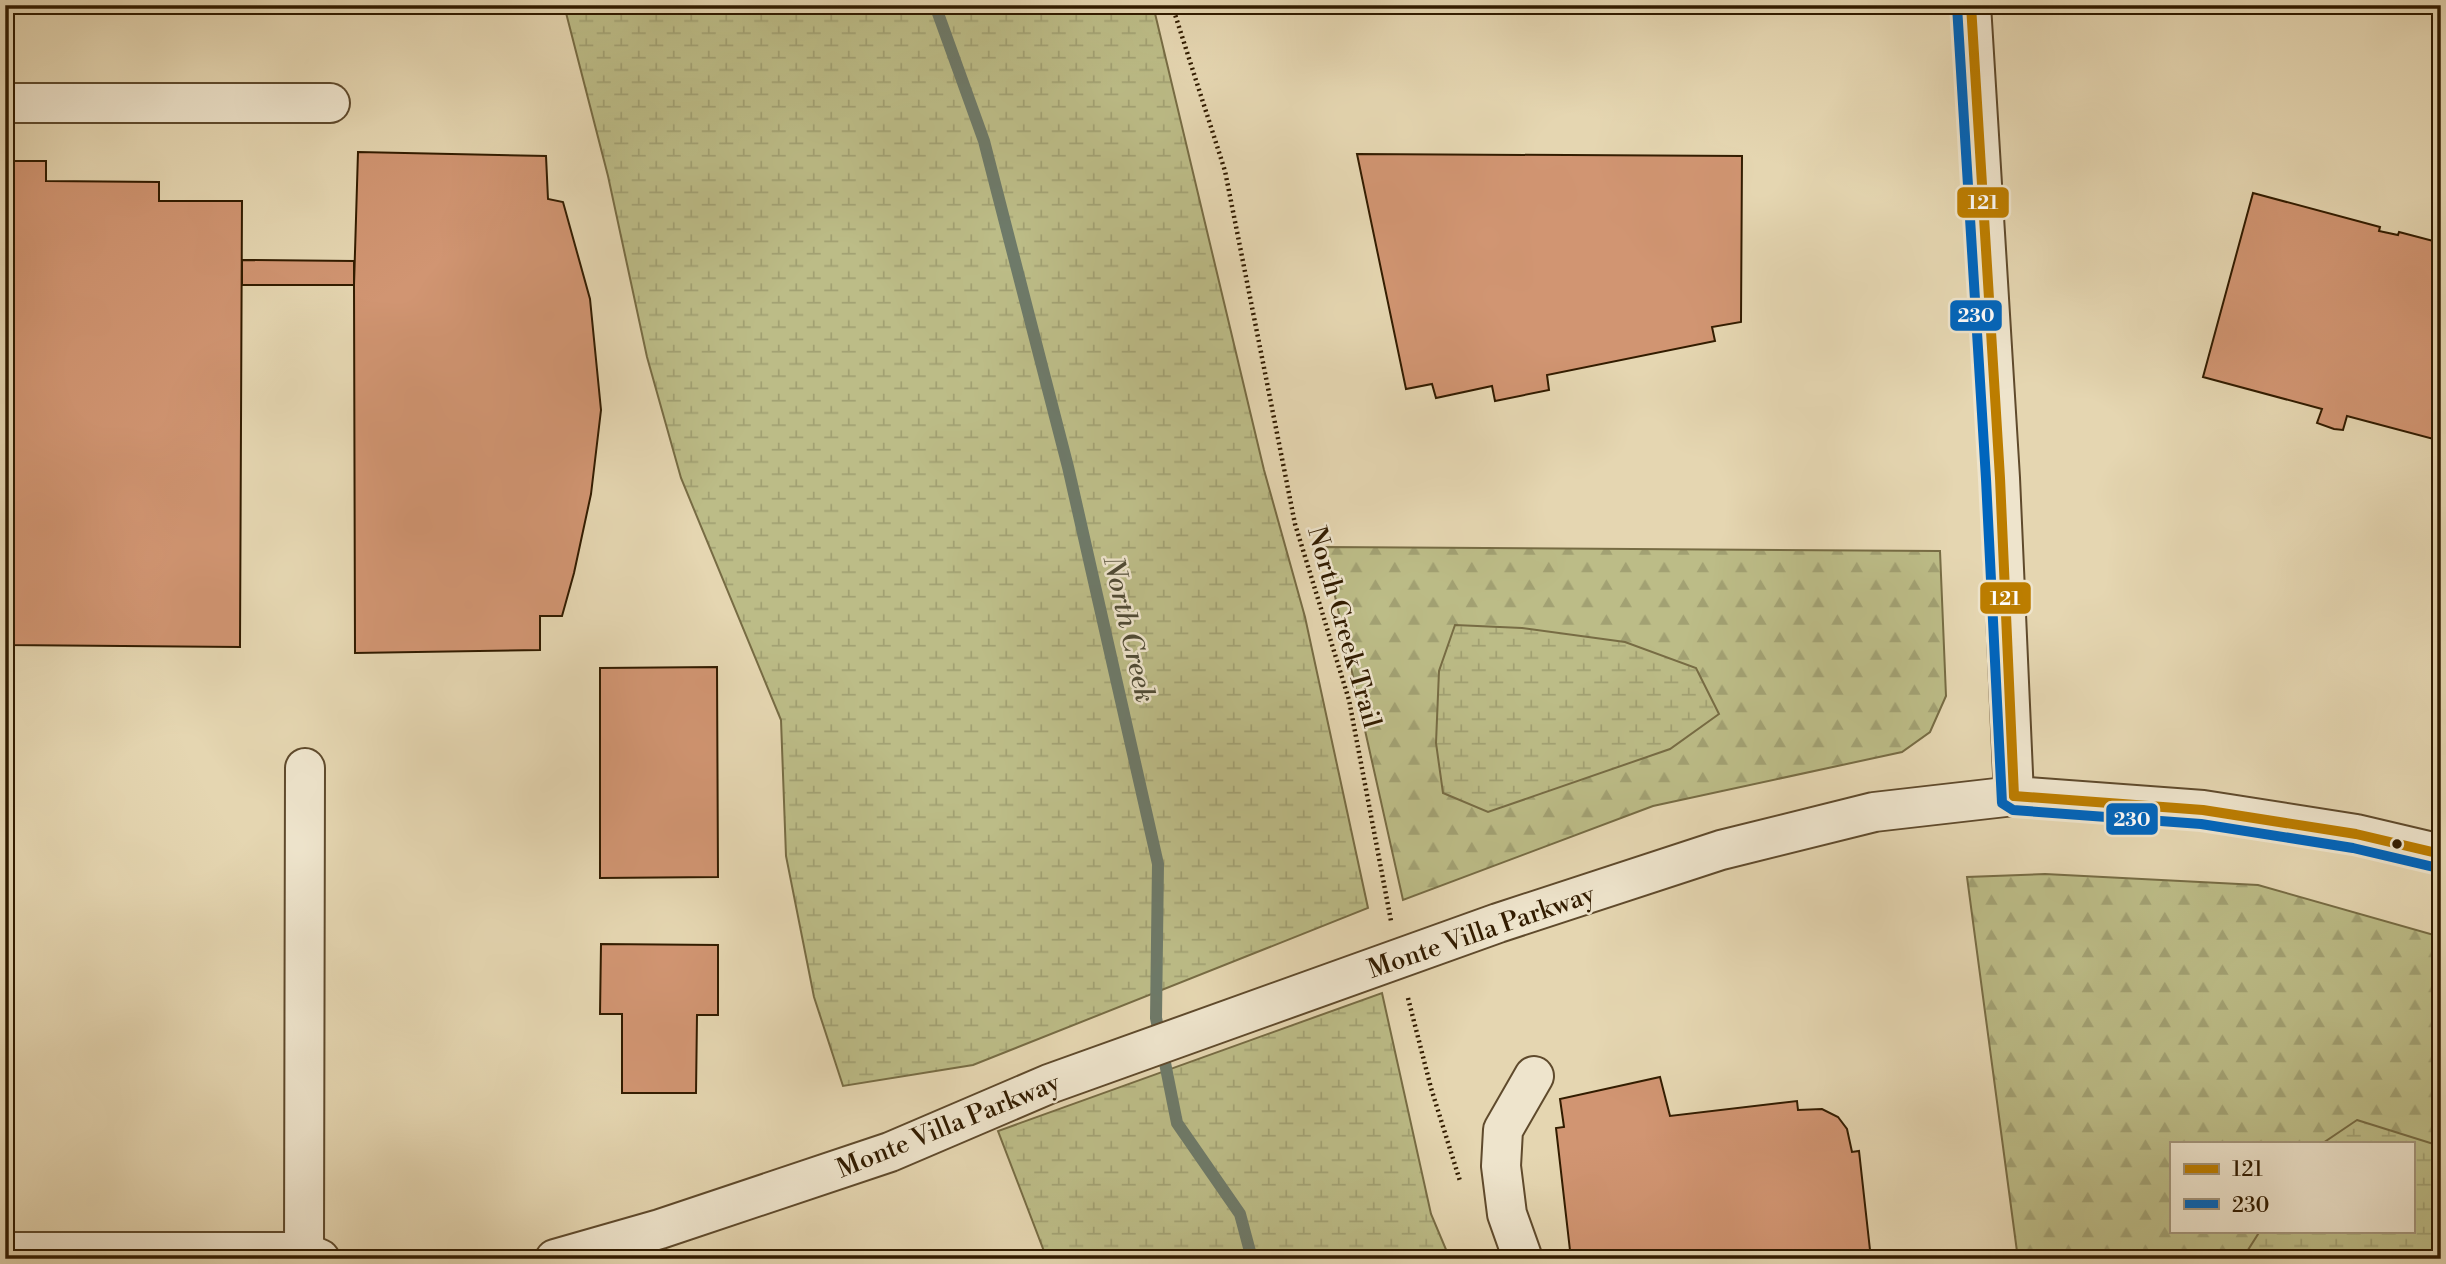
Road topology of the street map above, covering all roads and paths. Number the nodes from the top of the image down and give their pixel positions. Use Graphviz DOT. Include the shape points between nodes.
graph roads {
  1 [pos="1172,5"];
  2 [pos="1971,5"];
  3 [pos="5,103"];
  4 [pos="330,103"];
  5 [pos="305,768"];
  6 [pos="2014,796"];
  7 [pos="2441,854"];
  8 [pos="1398,959"];
  9 [pos="1534,1076"];
  10 [pos="1464,1193"];
  11 [pos="5,1252"];
  12 [pos="312,1256"];
  13 [pos="555,1259"];
  14 [pos="1523,1259"];
  1 -- 8 [label="path, North Creek Trail" via="1225,171 1295,524 1349,700"];
  2 -- 6 [label="street"];
  3 -- 4 [label="street"];
  5 -- 12 [label="street"];
  6 -- 7 [label="street, Monte Villa Parkway" via="2203,810 2356,834"];
  6 -- 8 [label="street, Monte Villa Parkway" via="1874,812 1721,850"];
  8 -- 10 [label="path, North Creek Trail"];
  8 -- 13 [label="street, Monte Villa Parkway" via="1049,1084 890,1152"];
  9 -- 14 [label="street" via="1503,1130 1500,1166 1507,1214"];
  11 -- 12 [label="street"];
}
